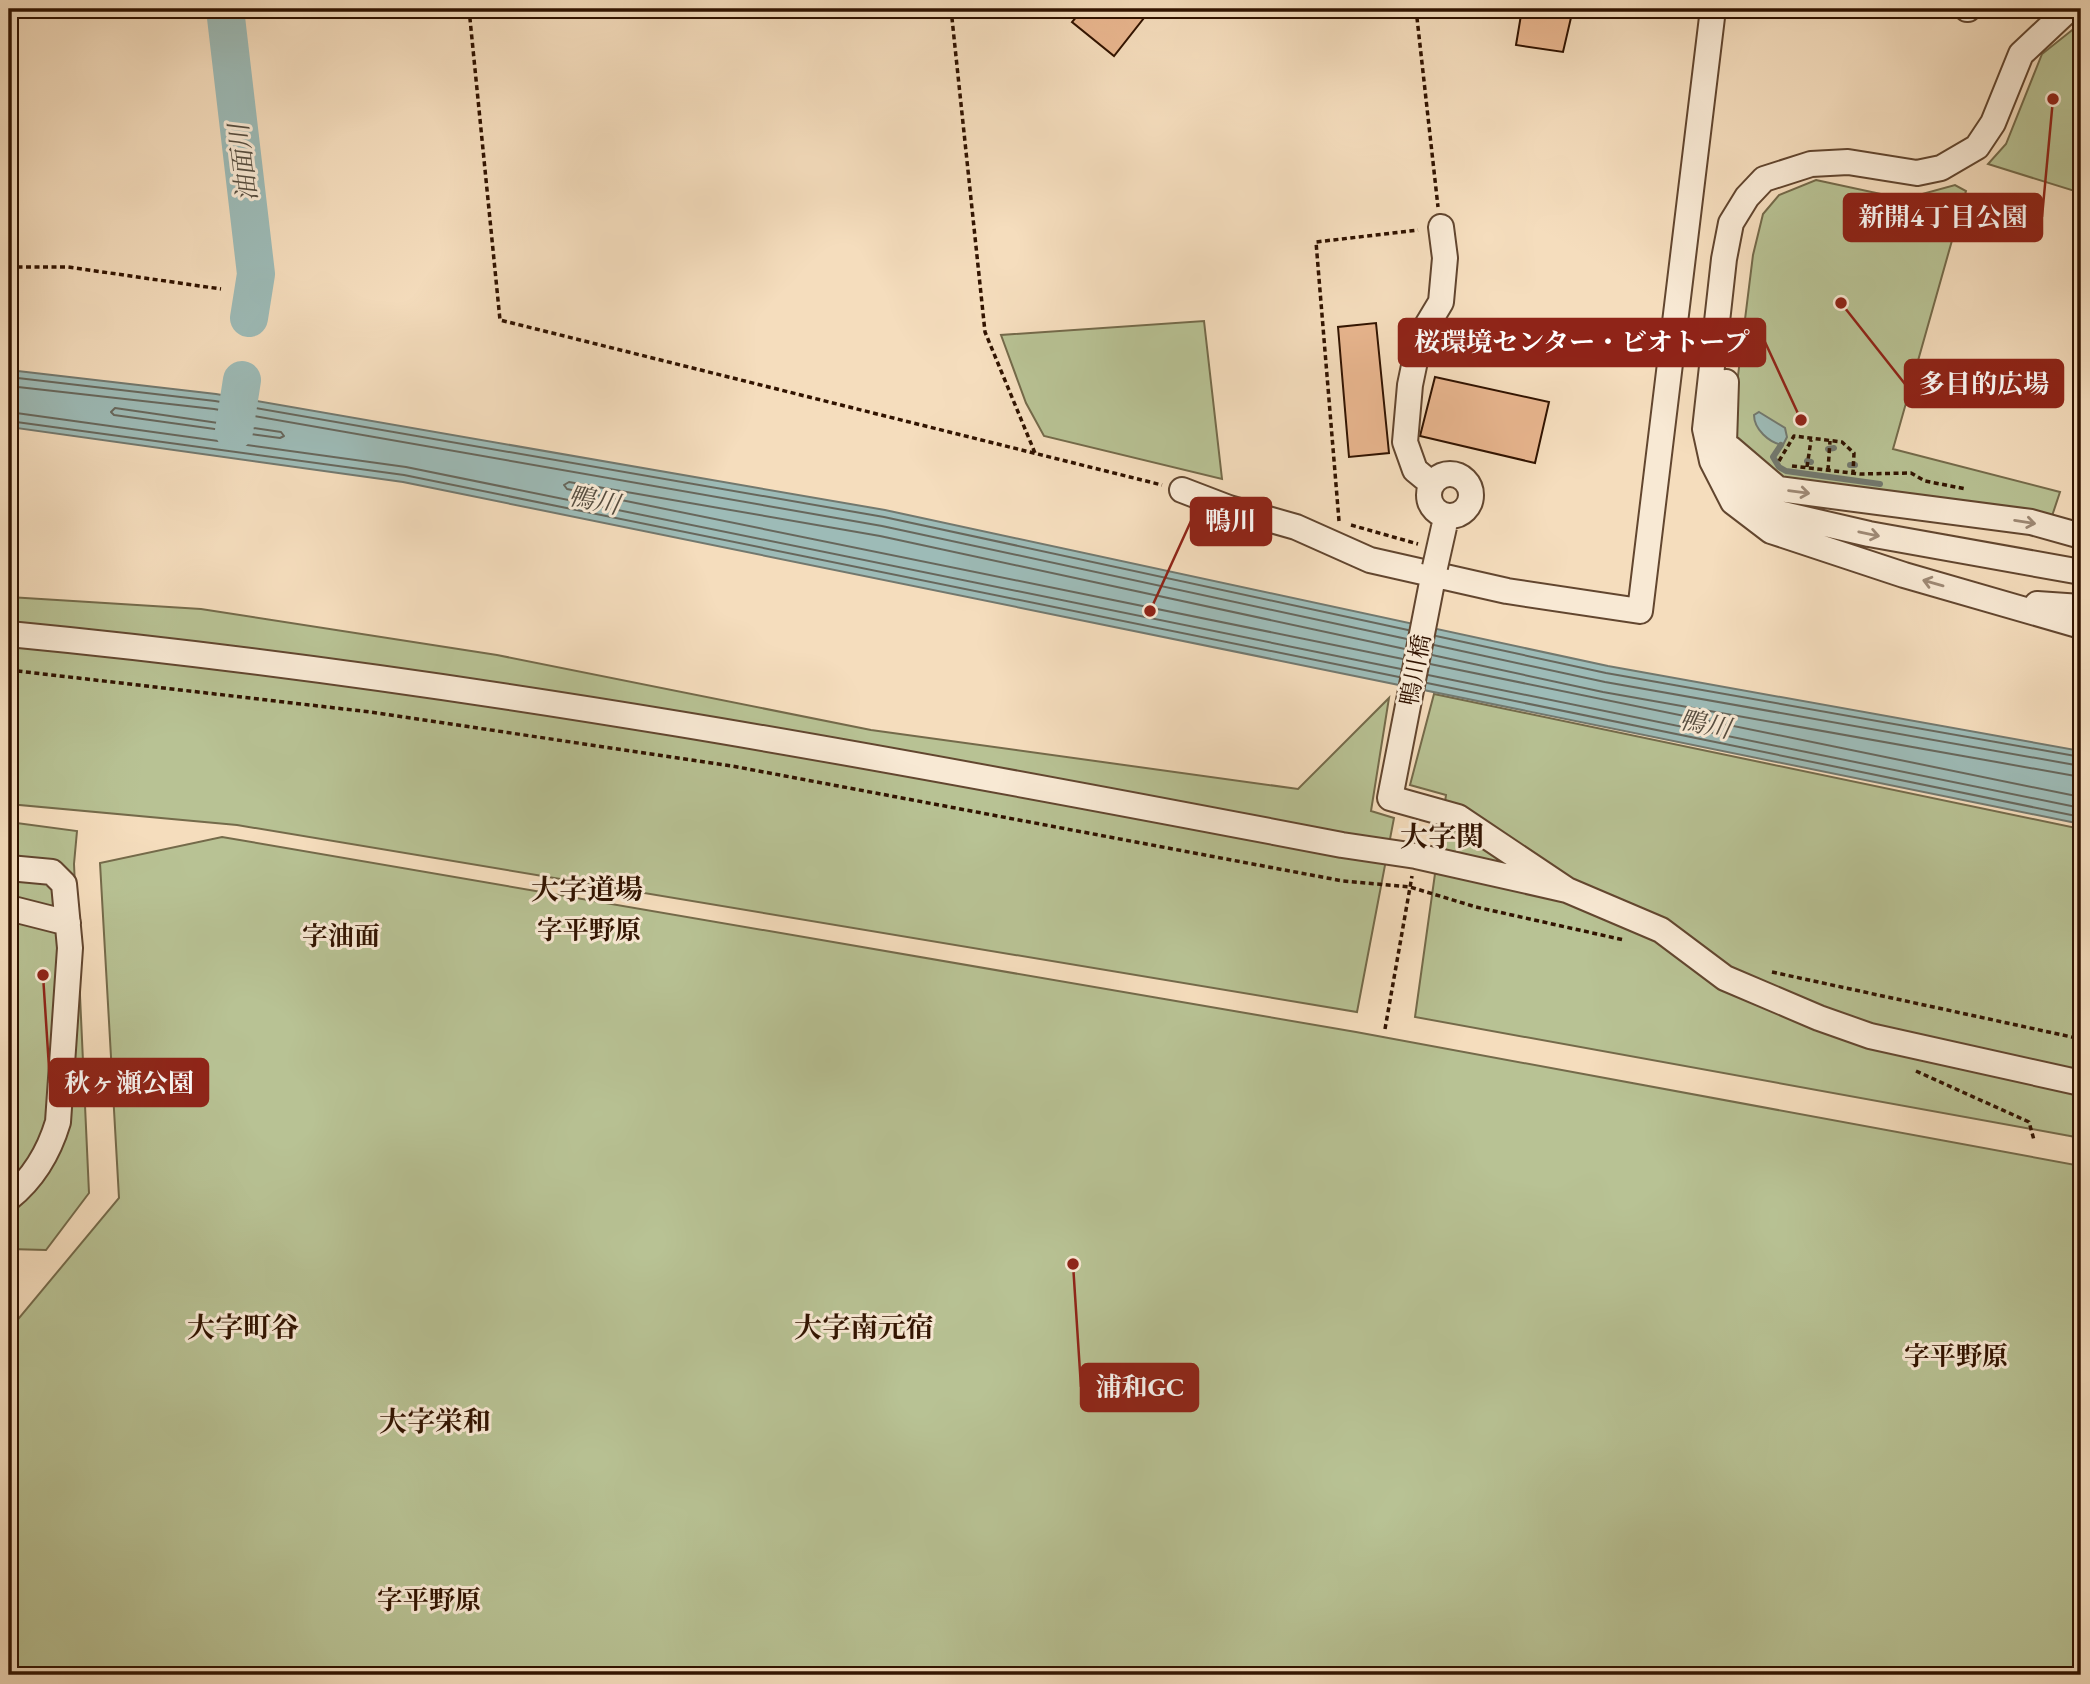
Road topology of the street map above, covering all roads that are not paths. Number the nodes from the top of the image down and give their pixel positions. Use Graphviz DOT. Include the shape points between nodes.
graph roads {
  1 [pos="1713,9"];
  2 [pos="2068,9"];
  3 [pos="2081,12"];
  4 [pos="1441,227"];
  5 [pos="1724,443"];
  6 [pos="1432,484"];
  7 [pos="1182,490"];
  8 [pos="1445,522"];
  9 [pos="2081,536"];
  10 [pos="1432,568"];
  11 [pos="2081,572"];
  12 [pos="1998,602"];
  13 [pos="2081,607"];
  14 [pos="2081,626"];
  15 [pos="9,634"];
  16 [pos="9,867"];
  17 [pos="1566,890"];
  18 [pos="9,908"];
  19 [pos="68,923"];
  20 [pos="2081,1083"];
  21 [pos="9,1198"];
  1 -- 10 [label="street" via="1640,611 1507,591"];
  12 -- 2 [label="street, one-way" via="1770,531 1733,502 1712,461 1705,429 1711,366 1731,223 1764,179 1811,164 1847,162 1917,173 1941,168 1977,147 1993,123 2021,54"];
  3 -- 5 [label="street" via="2025,67 1997,140 1973,167 1952,177 1911,184 1825,172 1793,179 1767,195 1745,228 1727,374"];
  4 -- 6 [label="street" via="1445,258 1441,302 1420,337 1405,442 1415,470"];
  5 -- 9 [label="street, one-way" via="1778,489 2031,522"];
  5 -- 11 [label="street, one-way" via="1742,483 1769,510 1869,534"];
  6 -- 8 [label="street" via="1431,504"];
  6 -- 8 [label="street" via="1448,474 1462,477 1470,488 1467,509"];
  7 -- 10 [label="street" via="1296,527 1370,560"];
  8 -- 10 [label="street, 鴨川橋, bridge"];
  10 -- 17 [label="street, 鴨川橋" via="1390,798 1458,817"];
  12 -- 13 [label="street"];
  12 -- 14 [label="street"];
  15 -- 17 [label="street" via="163,649 553,703 798,743 1416,856"];
  16 -- 19 [label="street" via="52,872 64,884"];
  17 -- 20 [label="street" via="1661,930 1725,978 1819,1018 1870,1036"];
  18 -- 19 [label="street"];
  19 -- 21 [label="street" via="58,1122 35,1171"];
}
